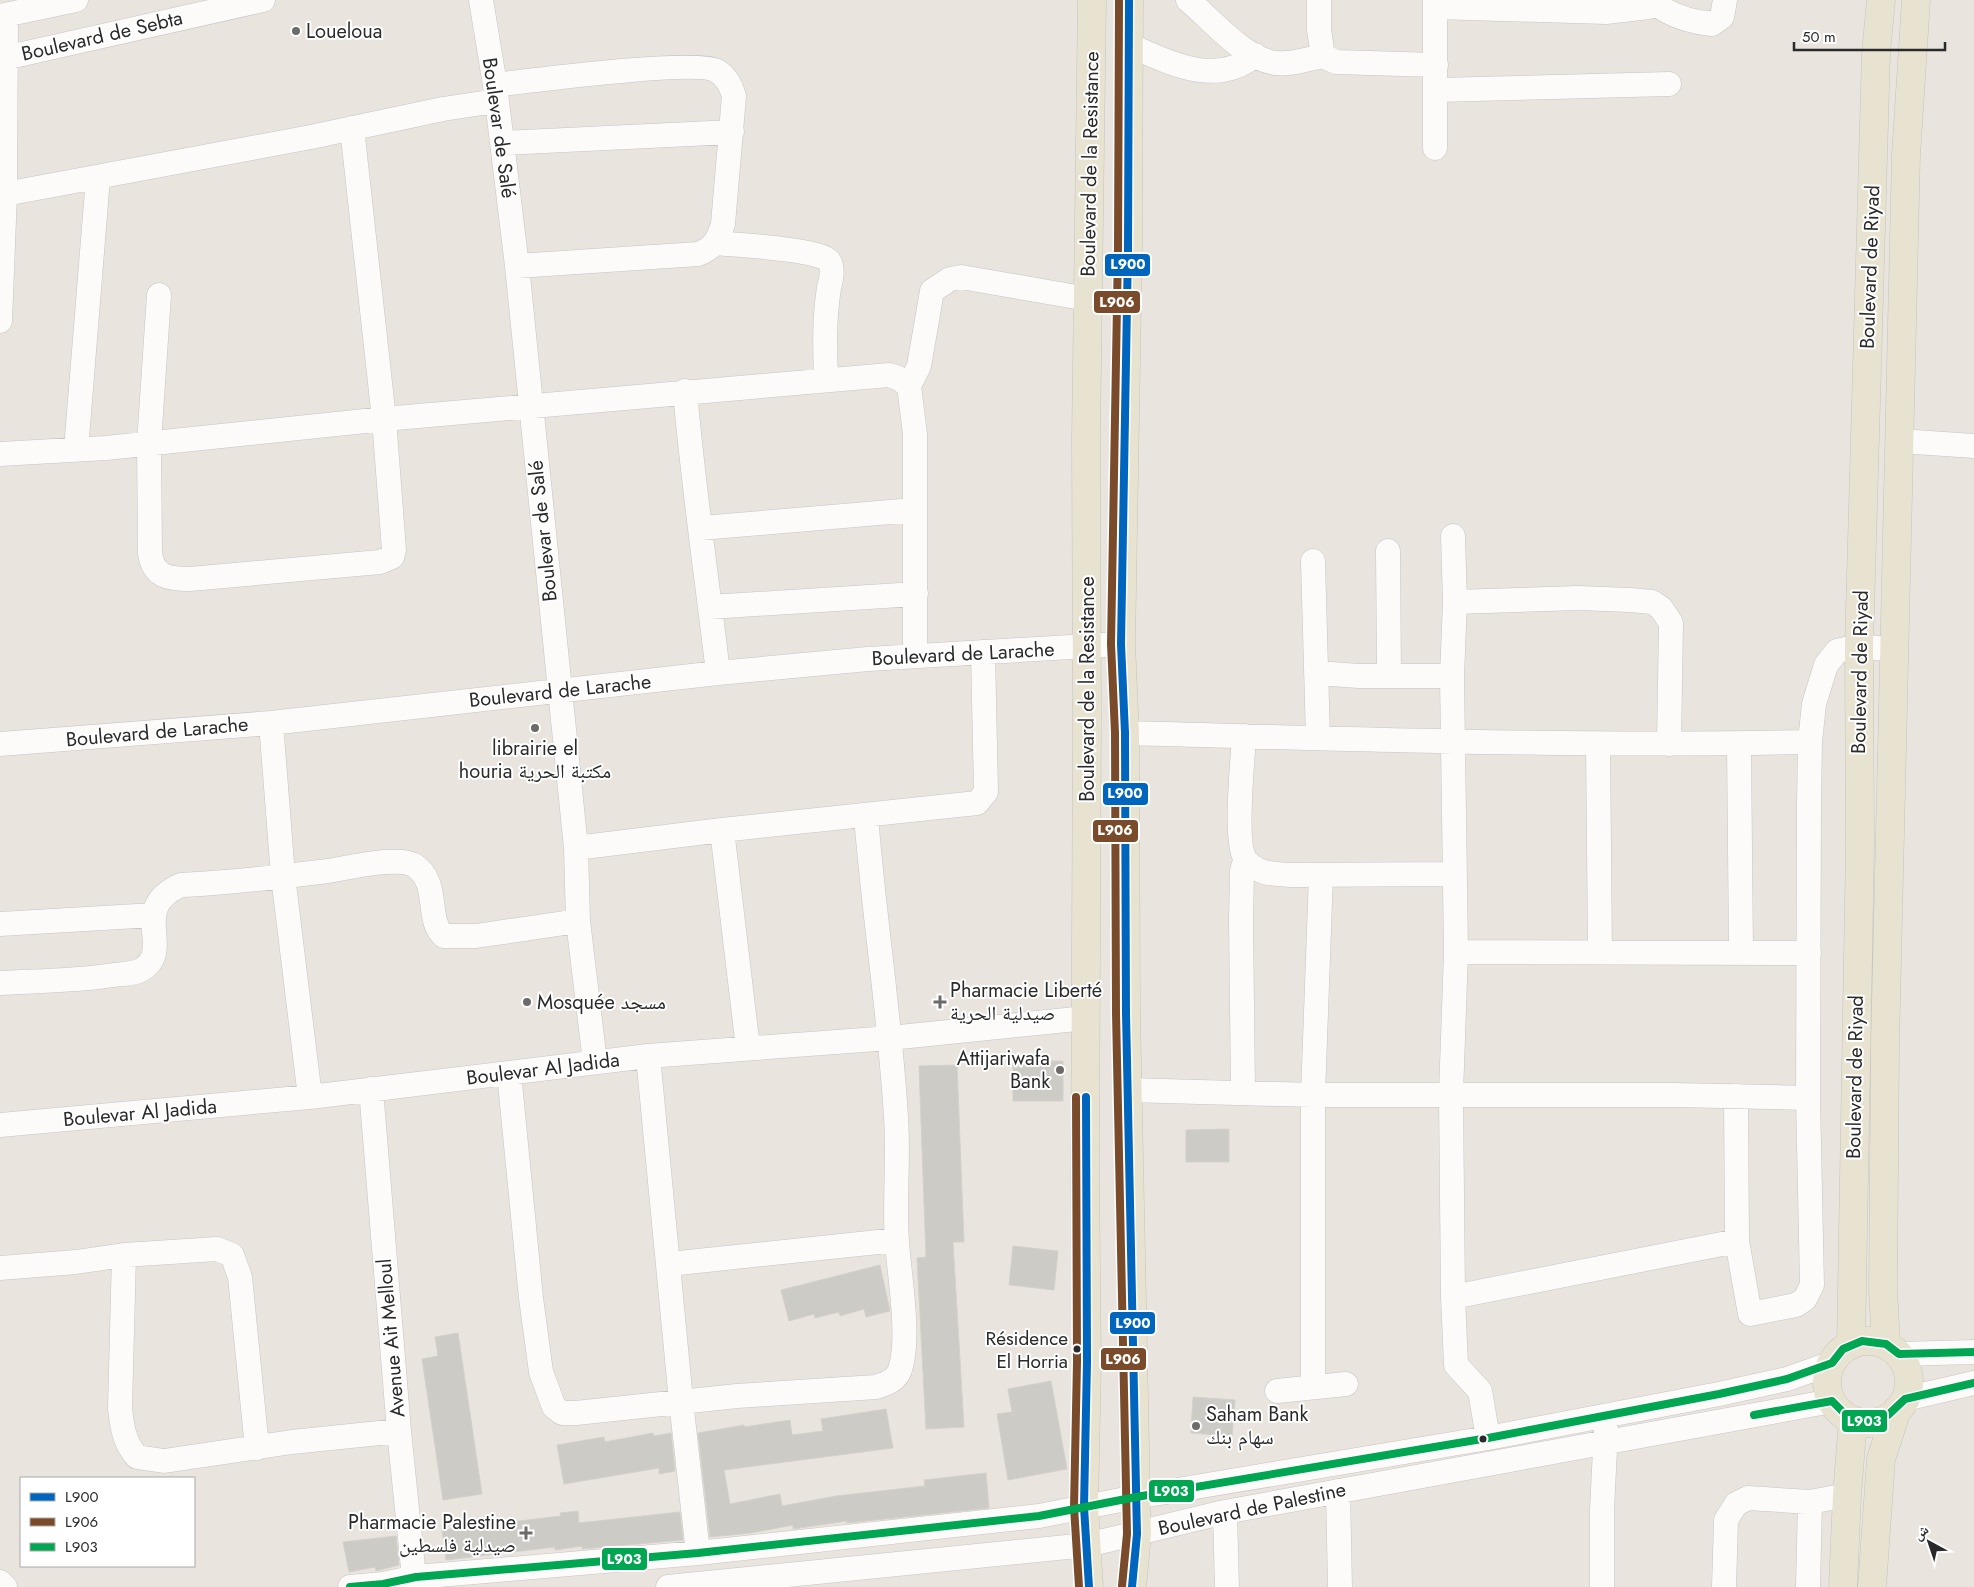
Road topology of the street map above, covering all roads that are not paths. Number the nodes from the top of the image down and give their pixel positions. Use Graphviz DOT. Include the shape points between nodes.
graph roads {
  1 [pos="76,0"];
  2 [pos="263,0"];
  3 [pos="481,0"];
  4 [pos="1092,0"];
  5 [pos="1129,0"];
  6 [pos="1188,0"];
  7 [pos="1319,0"];
  8 [pos="1724,0"];
  9 [pos="1881,0"];
  10 [pos="1916,0"];
  11 [pos="1655,2"];
  12 [pos="232,4"];
  13 [pos="1435,4"];
  14 [pos="3,15"];
  15 [pos="1129,45"];
  16 [pos="1255,55"];
  17 [pos="1323,56"];
  18 [pos="3,58"];
  19 [pos="1436,65"];
  20 [pos="1669,84"];
  21 [pos="1436,90"];
  22 [pos="496,93"];
  23 [pos="352,128"];
  24 [pos="732,132"];
  25 [pos="502,142"];
  26 [pos="1435,148"];
  27 [pos="2,160"];
  28 [pos="98,178"];
  29 [pos="5,194"];
  30 [pos="716,243"];
  31 [pos="517,266"];
  32 [pos="159,295"];
  33 [pos="1088,299"];
  34 [pos="0,321"];
  35 [pos="826,380"];
  36 [pos="909,386"];
  37 [pos="686,391"];
  38 [pos="530,406"];
  39 [pos="384,419"];
  40 [pos="1900,441"];
  41 [pos="149,443"];
  42 [pos="1974,446"];
  43 [pos="76,450"];
  44 [pos="0,454"];
  45 [pos="914,510"];
  46 [pos="701,528"];
  47 [pos="1453,536"];
  48 [pos="1388,551"];
  49 [pos="1312,561"];
  50 [pos="916,594"];
  51 [pos="1455,602"];
  52 [pos="710,607"];
  53 [pos="1121,644"];
  54 [pos="1859,646"];
  55 [pos="1087,647"];
  56 [pos="1895,650"];
  57 [pos="983,652"];
  58 [pos="915,656"];
  59 [pos="718,673"];
  60 [pos="1316,673"];
  61 [pos="1388,675"];
  62 [pos="1452,676"];
  63 [pos="560,692"];
  64 [pos="271,722"];
  65 [pos="1125,732"];
  66 [pos="1244,736"];
  67 [pos="1318,738"];
  68 [pos="1453,742"];
  69 [pos="1810,742"];
  70 [pos="0,744"];
  71 [pos="1598,744"];
  72 [pos="1669,744"];
  73 [pos="1739,744"];
  74 [pos="866,816"];
  75 [pos="722,830"];
  76 [pos="576,848"];
  77 [pos="1245,861"];
  78 [pos="1454,874"];
  79 [pos="1321,875"];
  80 [pos="283,876"];
  81 [pos="154,915"];
  82 [pos="578,921"];
  83 [pos="0,924"];
  84 [pos="1600,951"];
  85 [pos="1456,952"];
  86 [pos="1741,952"];
  87 [pos="1809,953"];
  88 [pos="0,983"];
  89 [pos="1086,1018"];
  90 [pos="890,1038"];
  91 [pos="748,1048"];
  92 [pos="648,1056"];
  93 [pos="595,1062"];
  94 [pos="509,1073"];
  95 [pos="371,1089"];
  96 [pos="1127,1090"];
  97 [pos="1243,1092"];
  98 [pos="1451,1094"];
  99 [pos="1313,1095"];
  100 [pos="1736,1096"];
  101 [pos="310,1097"];
  102 [pos="1808,1098"];
  103 [pos="0,1125"];
  104 [pos="897,1240"];
  105 [pos="1737,1242"];
  106 [pos="124,1255"];
  107 [pos="669,1264"];
  108 [pos="0,1268"];
  109 [pos="1453,1297"];
  110 [pos="1851,1345"];
  111 [pos="1892,1349"];
  112 [pos="1974,1352"];
  113 [pos="1832,1364"];
  114 [pos="1974,1383"];
  115 [pos="1346,1384"];
  116 [pos="1313,1387"];
  117 [pos="1277,1391"];
  118 [pos="681,1401"];
  119 [pos="1832,1401"];
  120 [pos="1901,1405"];
  121 [pos="1607,1415"];
  122 [pos="1853,1420"];
  123 [pos="399,1431"];
  124 [pos="1488,1438"];
  125 [pos="1605,1443"];
  126 [pos="257,1448"];
  127 [pos="1338,1491"];
  128 [pos="1847,1495"];
  129 [pos="1136,1497"];
  130 [pos="1810,1502"];
  131 [pos="1084,1507"];
  132 [pos="1225,1512"];
  133 [pos="1137,1534"];
  134 [pos="824,1540"];
  135 [pos="1087,1545"];
  136 [pos="698,1554"];
  137 [pos="825,1579"];
  138 [pos="0,1582"];
  139 [pos="415,1582"];
  140 [pos="750,1583"];
  141 [pos="5,1587"];
  142 [pos="350,1587"];
  143 [pos="668,1587"];
  144 [pos="1089,1587"];
  145 [pos="1132,1587"];
  146 [pos="1227,1587"];
  147 [pos="1340,1587"];
  148 [pos="1602,1587"];
  149 [pos="1724,1587"];
  150 [pos="1808,1587"];
  151 [pos="1843,1587"];
  152 [pos="1872,1587"];
  1 -- 14 [label="street, Boulevard de Sebta"];
  2 -- 12 [label="street, Boulevard de Sebta"];
  3 -- 22 [label="street, Boulevar de Salé"];
  4 -- 33 [label="main road, Boulevard de la Resistance"];
  5 -- 15 [label="main road, Boulevard de la Resistance"];
  6 -- 16 [label="street"];
  7 -- 17 [label="street"];
  8 -- 11 [label="street" via="1722,17 1712,24 1665,11"];
  9 -- 54 [label="main road, Boulevard de Riyad" via="1876,53"];
  10 -- 40 [label="main road, Boulevard de Riyad" via="1906,155"];
  11 -- 13 [label="street" via="1639,9 1606,12"];
  12 -- 18 [label="street, Boulevard de Sebta"];
  13 -- 19 [label="street"];
  14 -- 18 [label="street"];
  15 -- 16 [label="street" via="1196,71 1238,66"];
  15 -- 53 [label="main road, Boulevard de la Resistance"];
  16 -- 17 [label="street" via="1276,63"];
  17 -- 19 [label="street" via="1336,62"];
  18 -- 27 [label="street"];
  19 -- 21 [label="street"];
  20 -- 21 [label="street"];
  21 -- 26 [label="street"];
  22 -- 23 [label="street" via="434,111"];
  22 -- 24 [label="street" via="661,68 709,68 723,76 731,87 734,96"];
  22 -- 25 [label="street, Boulevar de Salé"];
  23 -- 28 [label="street"];
  23 -- 39 [label="street"];
  24 -- 25 [label="street"];
  24 -- 30 [label="street" via="723,224"];
  25 -- 31 [label="street, Boulevar de Salé"];
  27 -- 29 [label="street"];
  28 -- 29 [label="street"];
  28 -- 43 [label="street"];
  29 -- 34 [label="street"];
  30 -- 31 [label="street" via="698,254"];
  30 -- 35 [label="street" via="805,251 831,263 825,323"];
  31 -- 38 [label="street, Boulevar de Salé"];
  32 -- 41 [label="street"];
  33 -- 36 [label="street" via="960,277 950,279 932,291 919,366"];
  33 -- 55 [label="main road, Boulevard de la Resistance"];
  35 -- 36 [label="street" via="889,375"];
  35 -- 37 [label="street"];
  36 -- 45 [label="street" via="915,434"];
  37 -- 38 [label="street"];
  37 -- 46 [label="street" via="691,468"];
  38 -- 39 [label="street"];
  38 -- 63 [label="street, Boulevar de Salé"];
  39 -- 41 [label="street"];
  39 -- 41 [label="street" via="394,550 392,557 380,562 190,579 162,576 151,563 150,553"];
  40 -- 42 [label="street"];
  40 -- 56 [label="main road, Boulevard de Riyad"];
  41 -- 43 [label="street"];
  43 -- 44 [label="street"];
  45 -- 46 [label="street"];
  45 -- 50 [label="street"];
  46 -- 52 [label="street"];
  47 -- 51 [label="street"];
  48 -- 61 [label="street"];
  49 -- 60 [label="street"];
  50 -- 52 [label="street"];
  50 -- 58 [label="street"];
  51 -- 62 [label="street"];
  51 -- 72 [label="street" via="1595,598 1652,602 1661,608 1671,623"];
  52 -- 59 [label="street"];
  53 -- 55 [label="street, Boulevard de Larache"];
  53 -- 65 [label="main road, Boulevard de la Resistance"];
  54 -- 56 [label="street"];
  54 -- 69 [label="street" via="1837,651 1826,665 1814,704"];
  54 -- 110 [label="main road, Boulevard de Riyad" via="1860,846"];
  55 -- 57 [label="street, Boulevard de Larache"];
  55 -- 89 [label="main road, Boulevard de la Resistance"];
  56 -- 111 [label="main road, Boulevard de Riyad" via="1885,1045 1884,1290"];
  57 -- 58 [label="street, Boulevard de Larache"];
  57 -- 74 [label="street" via="986,792 982,800 969,805"];
  58 -- 59 [label="street, Boulevard de Larache"];
  59 -- 63 [label="street, Boulevard de Larache"];
  60 -- 61 [label="street"];
  60 -- 67 [label="street"];
  61 -- 62 [label="street"];
  62 -- 68 [label="street"];
  63 -- 64 [label="street, Boulevard de Larache"];
  63 -- 76 [label="street, Boulevar de Salé"];
  64 -- 70 [label="street, Boulevard de Larache"];
  64 -- 80 [label="street"];
  65 -- 66 [label="street"];
  65 -- 96 [label="main road, Boulevard de la Resistance"];
  66 -- 67 [label="street"];
  66 -- 77 [label="street" via="1239,822"];
  67 -- 68 [label="street"];
  68 -- 71 [label="street"];
  68 -- 78 [label="street"];
  69 -- 73 [label="street"];
  69 -- 87 [label="street"];
  71 -- 72 [label="street"];
  71 -- 84 [label="street"];
  72 -- 73 [label="street"];
  73 -- 86 [label="street"];
  74 -- 75 [label="street"];
  74 -- 90 [label="street" via="877,942"];
  75 -- 76 [label="street"];
  75 -- 91 [label="street"];
  76 -- 82 [label="street, Boulevar de Salé"];
  77 -- 79 [label="street" via="1266,873"];
  77 -- 97 [label="street" via="1241,920"];
  78 -- 79 [label="street"];
  78 -- 85 [label="street"];
  79 -- 99 [label="street"];
  80 -- 81 [label="street" via="180,885 160,898"];
  80 -- 82 [label="street" via="405,862 414,866 428,883 438,930 450,937"];
  80 -- 101 [label="street"];
  81 -- 83 [label="street"];
  81 -- 88 [label="street" via="154,954 139,971 84,979"];
  82 -- 93 [label="street, Boulevar de Salé"];
  84 -- 85 [label="street"];
  84 -- 86 [label="street"];
  85 -- 98 [label="street"];
  86 -- 87 [label="street"];
  87 -- 102 [label="street"];
  89 -- 90 [label="street, Boulevar Al Jadida"];
  89 -- 131 [label="main road, Boulevard de la Resistance"];
  90 -- 91 [label="street, Boulevar Al Jadida"];
  90 -- 104 [label="street" via="896,1120"];
  91 -- 92 [label="street, Boulevar Al Jadida"];
  92 -- 93 [label="street, Boulevar Al Jadida"];
  92 -- 107 [label="street"];
  93 -- 94 [label="street, Boulevar Al Jadida"];
  94 -- 95 [label="street, Boulevar Al Jadida"];
  94 -- 118 [label="street" via="531,1298 541,1372 554,1407 562,1413 576,1413"];
  95 -- 101 [label="street, Boulevar Al Jadida"];
  95 -- 123 [label="street, Avenue Ait Melloul"];
  96 -- 97 [label="street"];
  96 -- 129 [label="main road, Boulevard de la Resistance"];
  97 -- 99 [label="street"];
  98 -- 99 [label="street"];
  98 -- 100 [label="street"];
  98 -- 109 [label="street"];
  99 -- 116 [label="street"];
  100 -- 102 [label="street"];
  100 -- 105 [label="street"];
  101 -- 103 [label="street, Boulevar Al Jadida"];
  102 -- 105 [label="street" via="1813,1259 1812,1285 1805,1300 1796,1305 1750,1314"];
  104 -- 107 [label="street"];
  104 -- 118 [label="street" via="904,1319 903,1351 898,1374 890,1382 876,1387"];
  105 -- 109 [label="street"];
  106 -- 108 [label="street"];
  106 -- 126 [label="street" via="217,1249 232,1255 240,1277"];
  106 -- 126 [label="street" via="120,1408 122,1432 128,1447 137,1457 164,1461"];
  107 -- 118 [label="street"];
  109 -- 124 [label="street" via="1456,1365 1480,1391"];
  110 -- 111 [label="main road" via="1874,1341"];
  110 -- 113 [label="main road"];
  111 -- 112 [label="street"];
  111 -- 120 [label="main road" via="1907,1368 1910,1384"];
  113 -- 119 [label="main road" via="1828,1376"];
  113 -- 121 [label="street, Boulevard de Palestine" via="1787,1379"];
  114 -- 120 [label="street"];
  115 -- 116 [label="street"];
  116 -- 117 [label="street"];
  118 -- 136 [label="street"];
  119 -- 122 [label="main road"];
  119 -- 125 [label="street, Boulevard de Palestine"];
  120 -- 122 [label="main road" via="1884,1419 1869,1423"];
  120 -- 152 [label="main road" via="1881,1459"];
  121 -- 124 [label="street, Boulevard de Palestine"];
  121 -- 125 [label="street"];
  122 -- 128 [label="main road"];
  123 -- 126 [label="street"];
  123 -- 139 [label="street, Avenue Ait Melloul"];
  124 -- 129 [label="street, Boulevard de Palestine"];
  125 -- 127 [label="street, Boulevard de Palestine"];
  125 -- 148 [label="street"];
  127 -- 132 [label="street, Boulevard de Palestine"];
  127 -- 147 [label="street"];
  128 -- 130 [label="street"];
  128 -- 151 [label="main road"];
  129 -- 131 [label="street, Boulevard de Palestine"];
  129 -- 133 [label="main road, Boulevard de la Resistance"];
  130 -- 149 [label="street" via="1748,1498 1736,1504 1726,1520"];
  130 -- 150 [label="street"];
  131 -- 134 [label="street, Boulevard de Palestine" via="1039,1516"];
  131 -- 135 [label="main road, Boulevard de la Resistance"];
  132 -- 133 [label="street, Boulevard de Palestine"];
  132 -- 146 [label="street"];
  133 -- 135 [label="street, Boulevard de Palestine"];
  133 -- 145 [label="main road, Boulevard de la Resistance"];
  134 -- 136 [label="street, Boulevard de Palestine"];
  134 -- 137 [label="street"];
  135 -- 137 [label="street, Boulevard de Palestine"];
  135 -- 144 [label="main road, Boulevard de la Resistance"];
  136 -- 139 [label="street, Boulevard de Palestine"];
  137 -- 140 [label="street, Boulevard de Palestine"];
  138 -- 141 [label="street"];
  139 -- 142 [label="street, Boulevard de Palestine"];
  140 -- 143 [label="street, Boulevard de Palestine"];
}
